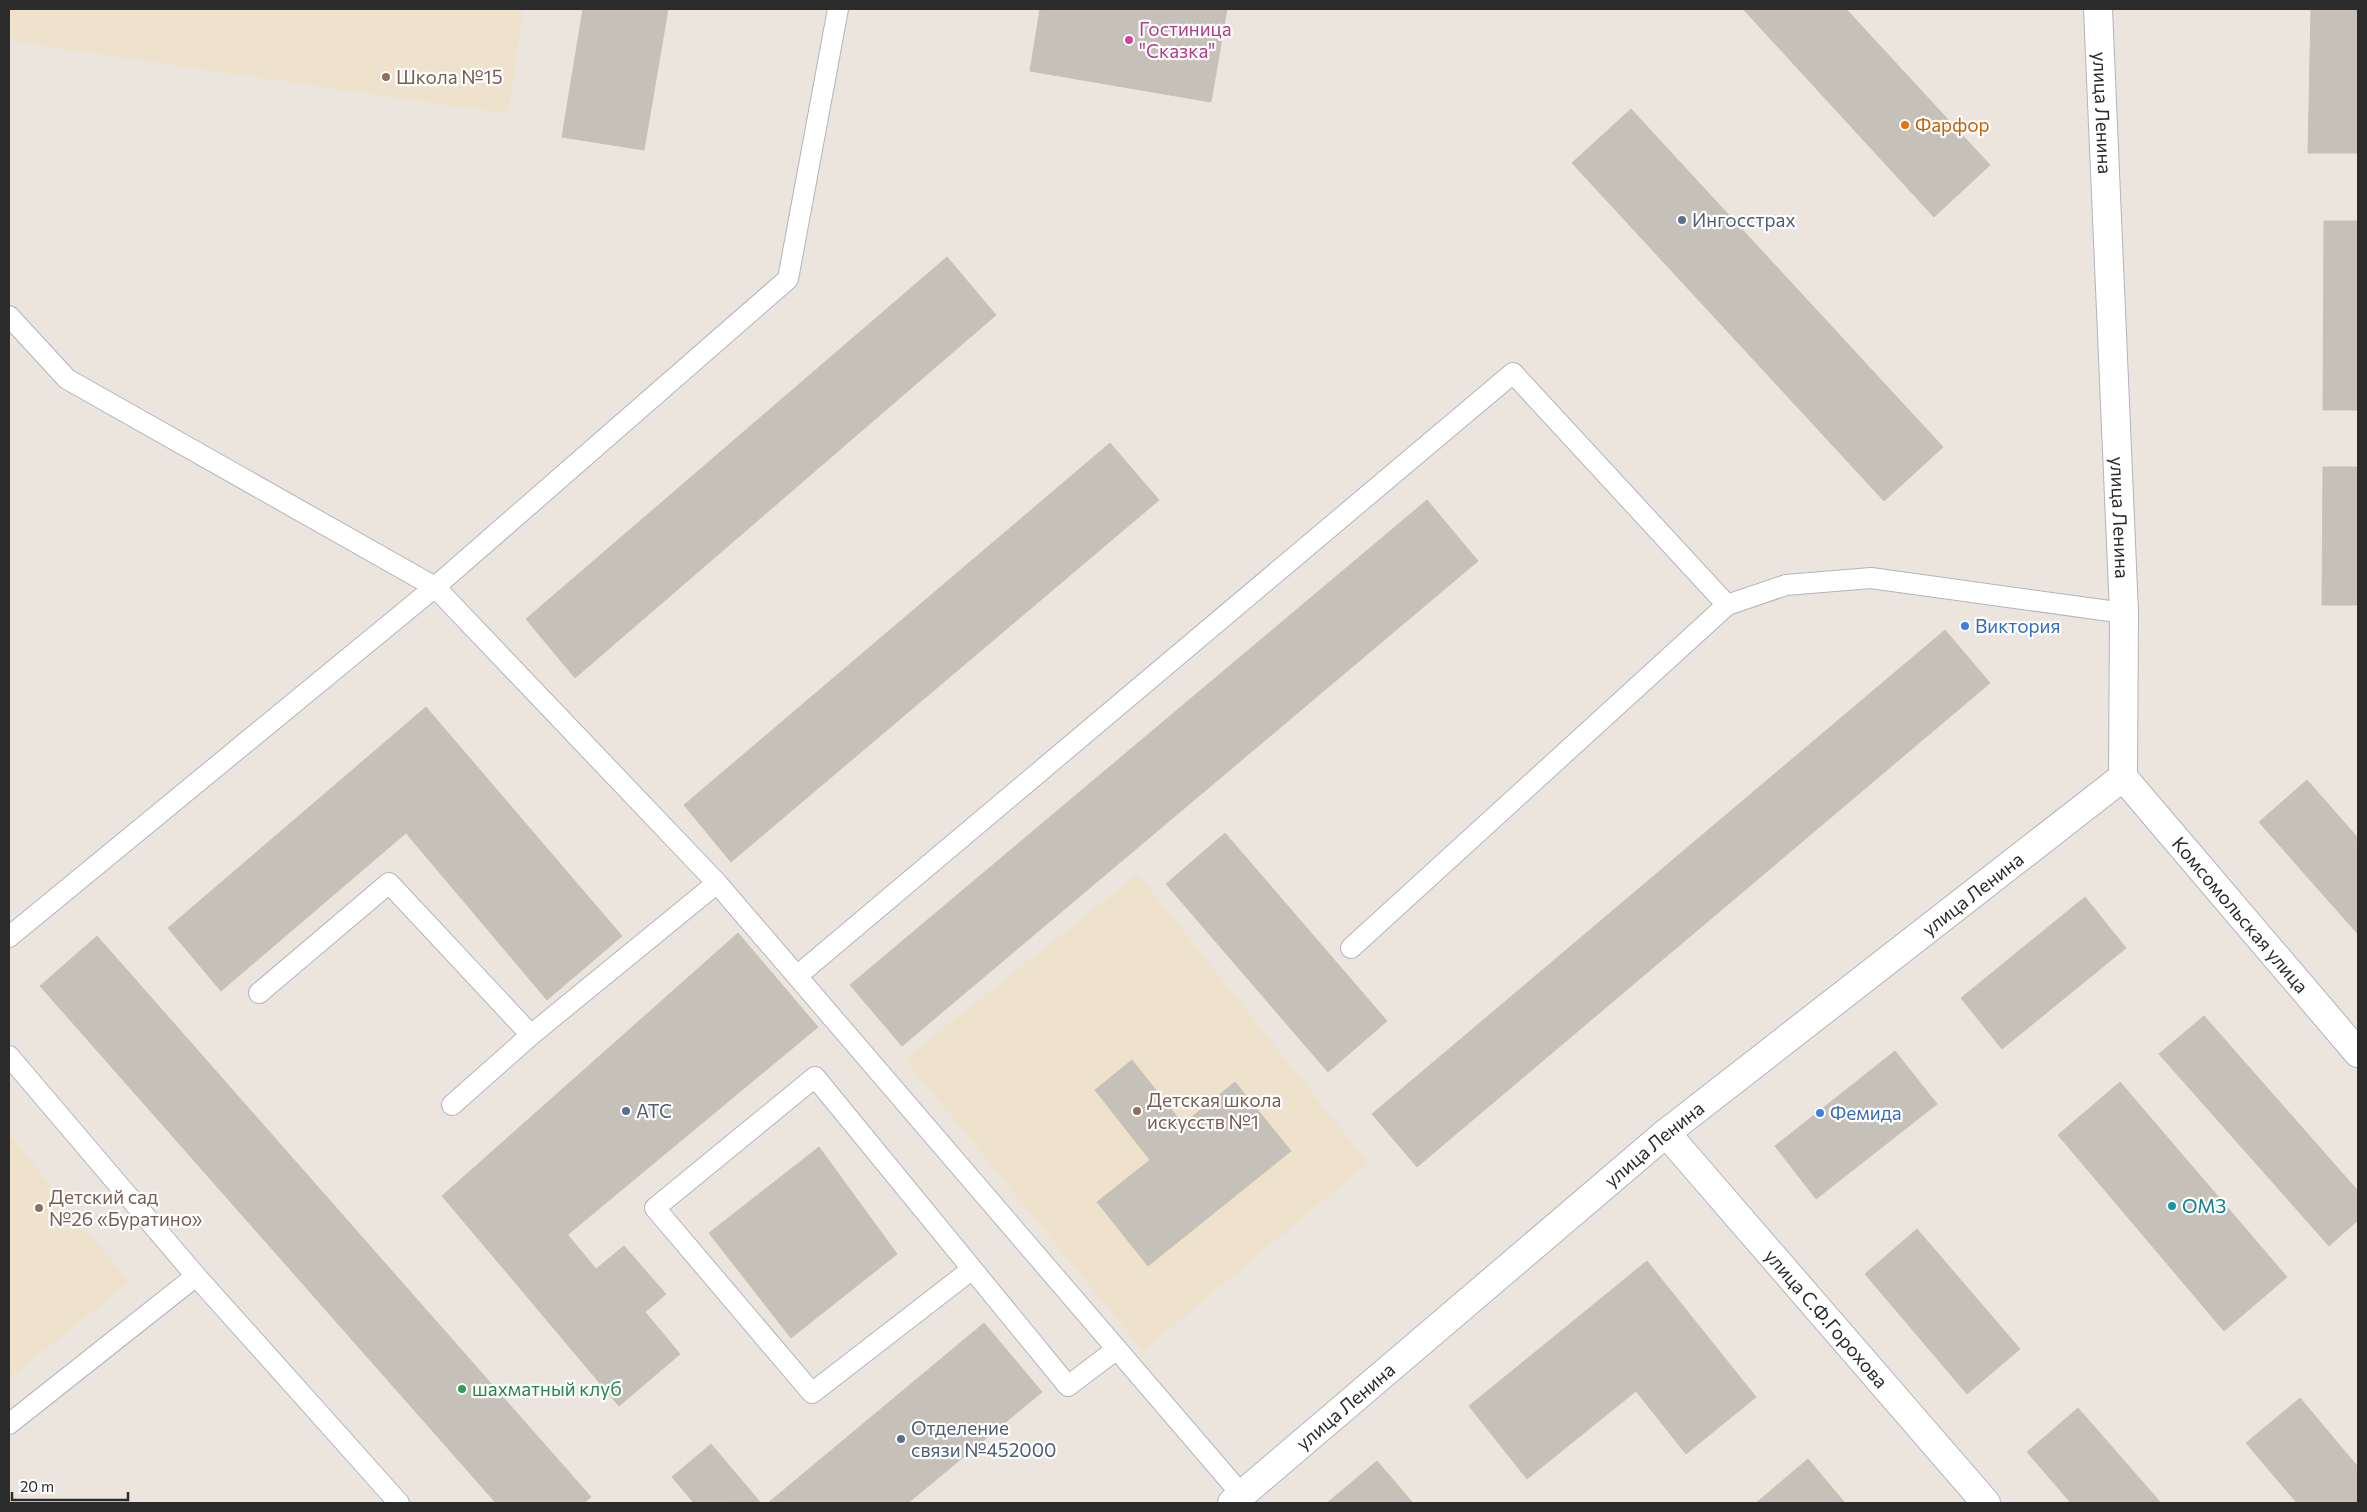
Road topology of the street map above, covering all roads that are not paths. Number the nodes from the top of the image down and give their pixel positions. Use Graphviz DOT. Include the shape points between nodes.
graph roads {
  1 [pos="838,9"];
  2 [pos="2098,9"];
  3 [pos="9,316"];
  4 [pos="435,587"];
  5 [pos="1726,605"];
  6 [pos="2124,613"];
  7 [pos="2123,777"];
  8 [pos="717,883"];
  9 [pos="9,938"];
  10 [pos="1351,948"];
  11 [pos="797,976"];
  12 [pos="259,993"];
  13 [pos="531,1035"];
  14 [pos="2358,1053"];
  15 [pos="9,1056"];
  16 [pos="452,1105"];
  17 [pos="1666,1133"];
  18 [pos="971,1270"];
  19 [pos="196,1276"];
  20 [pos="1117,1349"];
  21 [pos="9,1424"];
  22 [pos="1237,1499"];
  23 [pos="399,1503"];
  24 [pos="1986,1503"];
  1 -- 4 [label="lane" via="788,279"];
  2 -- 6 [label="main road, улица Ленина"];
  3 -- 4 [label="lane" via="68,379"];
  4 -- 8 [label="lane"];
  4 -- 9 [label="lane"];
  5 -- 6 [label="lane" via="1786,585 1871,578"];
  5 -- 10 [label="lane"];
  5 -- 11 [label="lane" via="1513,373"];
  6 -- 7 [label="main road, улица Ленина"];
  7 -- 14 [label="main road, Комсомольская улица"];
  7 -- 17 [label="main road, улица Ленина"];
  8 -- 11 [label="lane"];
  8 -- 13 [label="lane"];
  11 -- 20 [label="lane"];
  12 -- 13 [label="lane" via="389,883"];
  13 -- 16 [label="lane"];
  15 -- 19 [label="lane"];
  17 -- 22 [label="main road, улица Ленина"];
  17 -- 24 [label="main road, улица С.Ф.Горохова"];
  18 -- 18 [label="lane" via="815,1077 655,1208 812,1394"];
  18 -- 20 [label="lane" via="1068,1386"];
  19 -- 21 [label="lane"];
  19 -- 23 [label="lane"];
  20 -- 22 [label="lane"];
}
